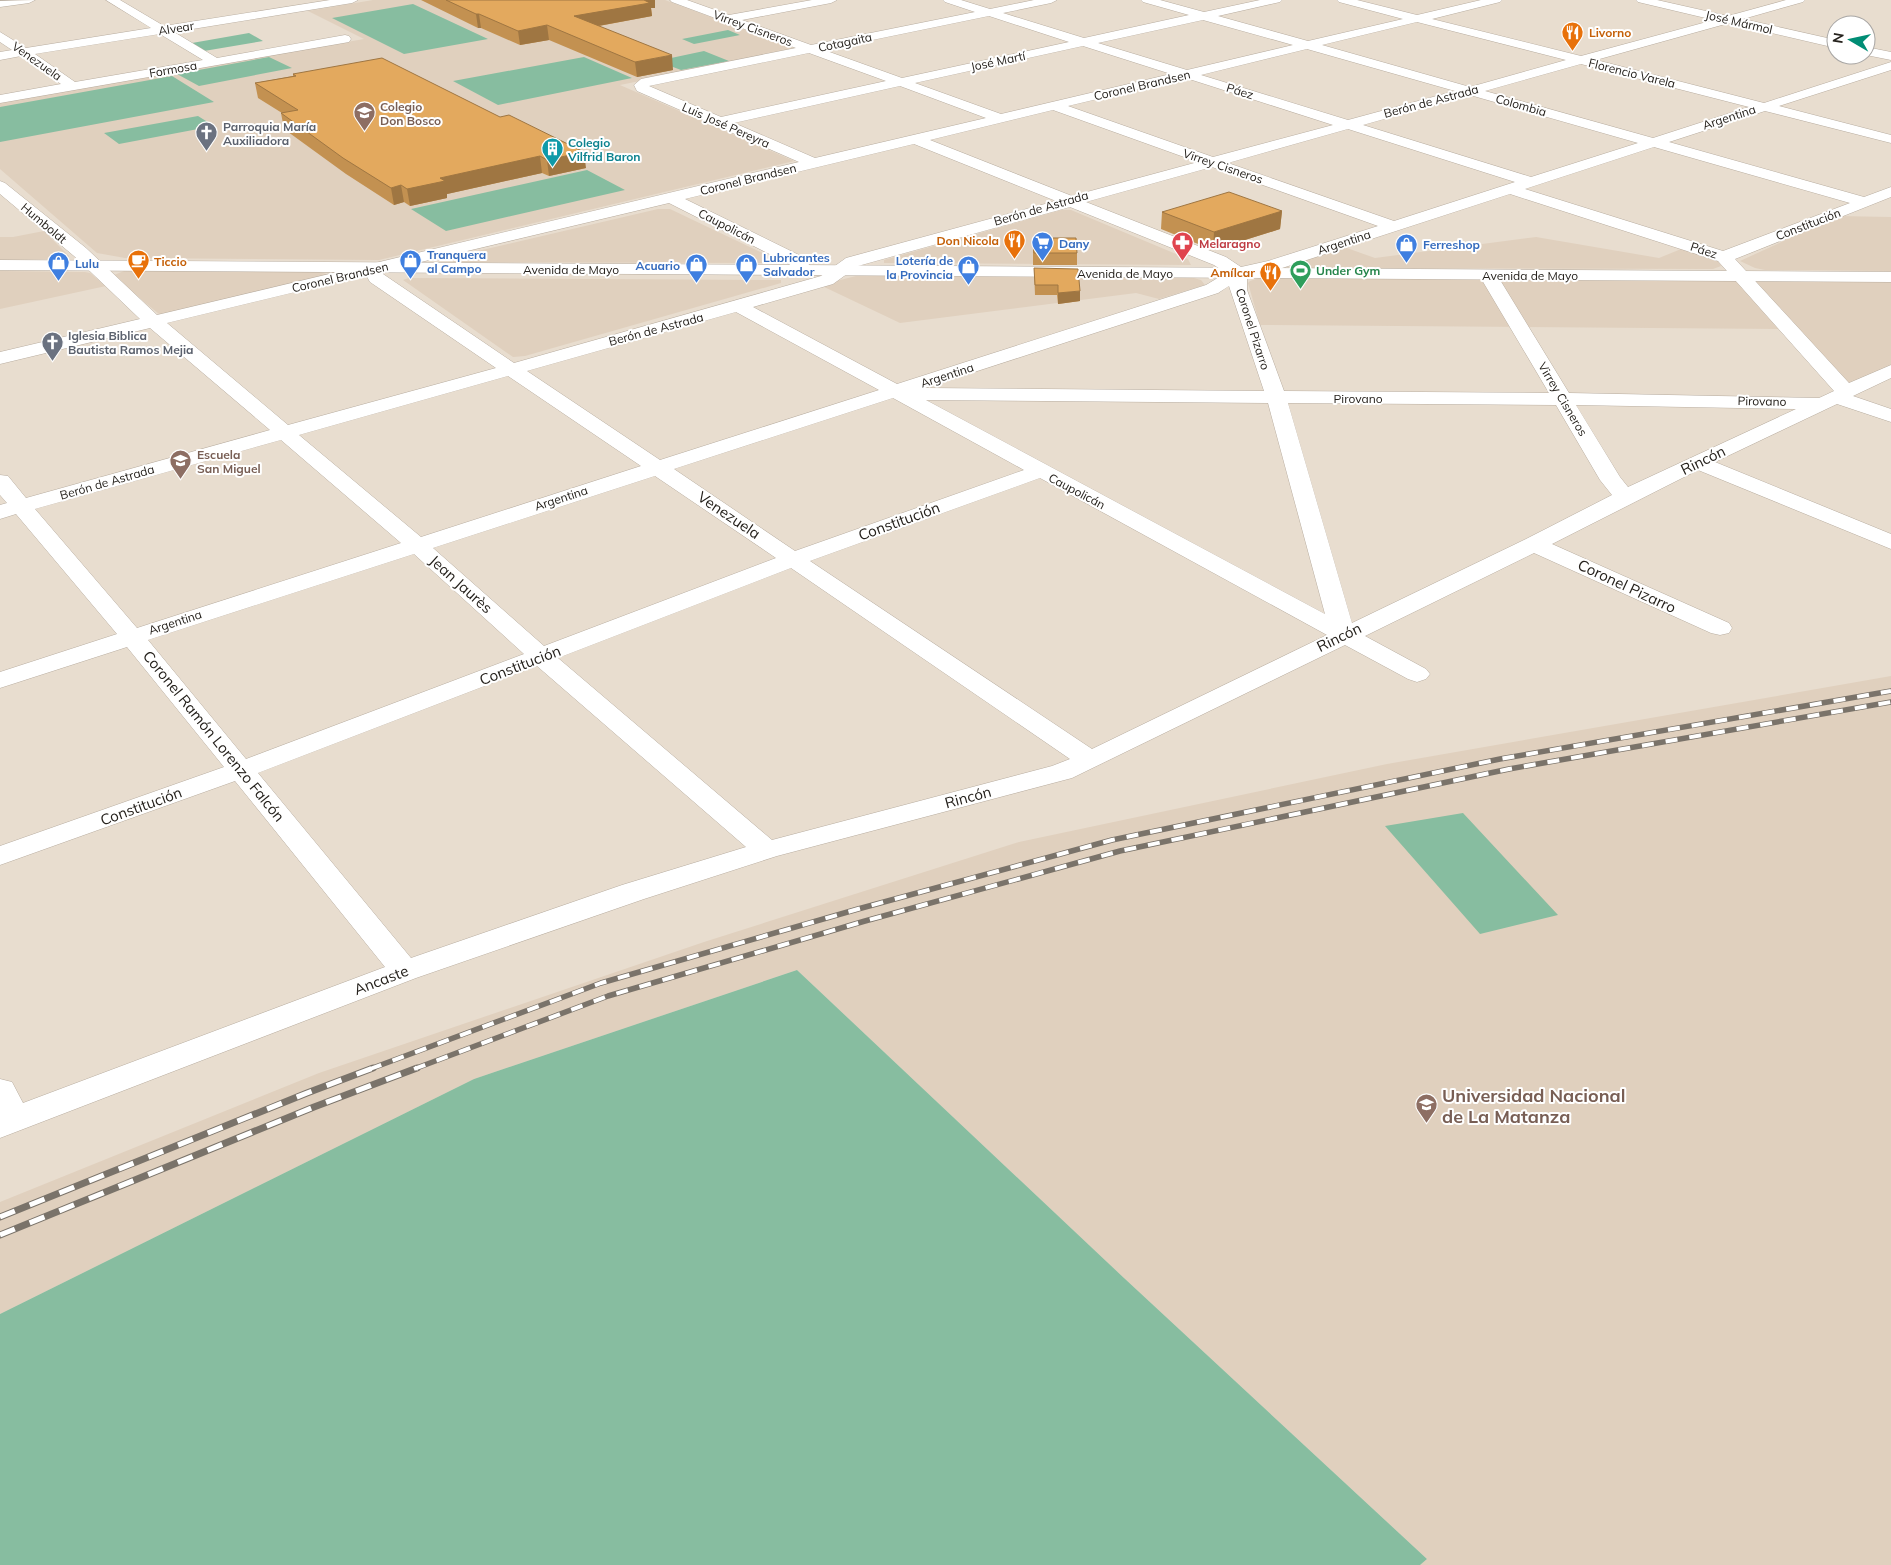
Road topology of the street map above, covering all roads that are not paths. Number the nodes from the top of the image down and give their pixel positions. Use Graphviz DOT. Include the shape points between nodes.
graph roads {
  1 [pos="29,0"];
  2 [pos="112,0"];
  3 [pos="272,0"];
  4 [pos="352,0"];
  5 [pos="676,0"];
  6 [pos="831,0"];
  7 [pos="949,0"];
  8 [pos="1051,0"];
  9 [pos="1147,0"];
  10 [pos="1276,0"];
  11 [pos="1343,0"];
  12 [pos="1496,0"];
  13 [pos="1642,0"];
  14 [pos="1799,0"];
  15 [pos="0,4"];
  16 [pos="291,10"];
  17 [pos="988,12"];
  18 [pos="1203,16"];
  19 [pos="308,19"];
  20 [pos="729,19"];
  21 [pos="1417,19"];
  22 [pos="1727,20"];
  23 [pos="326,28"];
  24 [pos="163,30"];
  25 [pos="0,36"];
  26 [pos="1083,42"];
  27 [pos="1826,42"];
  28 [pos="1308,45"];
  29 [pos="810,49"];
  30 [pos="23,53"];
  31 [pos="1876,53"];
  32 [pos="0,56"];
  33 [pos="1891,56"];
  34 [pos="1580,60"];
  35 [pos="216,62"];
  36 [pos="1891,66"];
  37 [pos="1186,74"];
  38 [pos="901,82"];
  39 [pos="641,85"];
  40 [pos="74,87"];
  41 [pos="1471,90"];
  42 [pos="0,99"];
  43 [pos="1054,106"];
  44 [pos="1763,106"];
  45 [pos="1000,118"];
  46 [pos="719,122"];
  47 [pos="1347,124"];
  48 [pos="915,139"];
  49 [pos="1891,139"];
  50 [pos="1654,142"];
  51 [pos="1210,162"];
  52 [pos="813,163"];
  53 [pos="1531,182"];
  54 [pos="0,186"];
  55 [pos="1510,189"];
  56 [pos="1891,192"];
  57 [pos="672,198"];
  58 [pos="1070,200"];
  59 [pos="1866,202"];
  60 [pos="1393,226"];
  61 [pos="1724,257"];
  62 [pos="0,265"];
  63 [pos="94,265"];
  64 [pos="375,268"];
  65 [pos="806,271"];
  66 [pos="839,271"];
  67 [pos="1238,274"];
  68 [pos="1488,275"];
  69 [pos="1740,276"];
  70 [pos="1891,277"];
  71 [pos="738,306"];
  72 [pos="153,321"];
  73 [pos="0,358"];
  74 [pos="510,369"];
  75 [pos="1891,371"];
  76 [pos="894,392"];
  77 [pos="1276,397"];
  78 [pos="1835,397"];
  79 [pos="1564,399"];
  80 [pos="1891,416"];
  81 [pos="284,432"];
  82 [pos="1698,463"];
  83 [pos="657,468"];
  84 [pos="1040,471"];
  85 [pos="0,481"];
  86 [pos="1625,497"];
  87 [pos="10,510"];
  88 [pos="1891,542"];
  89 [pos="416,544"];
  90 [pos="1534,544"];
  91 [pos="794,559"];
  92 [pos="1720,628"];
  93 [pos="1343,635"];
  94 [pos="131,636"];
  95 [pos="542,657"];
  96 [pos="1417,674"];
  97 [pos="0,680"];
  98 [pos="1090,760"];
  99 [pos="241,770"];
  100 [pos="766,850"];
  101 [pos="0,856"];
  102 [pos="405,971"];
  103 [pos="5,1112"];
  1 -- 15 [label="street"];
  2 -- 24 [label="street"];
  3 -- 16 [label="street"];
  4 -- 16 [label="street, Alvear"];
  5 -- 20 [label="street, Virrey Cisneros"];
  6 -- 20 [label="street"];
  7 -- 17 [label="street, Páez"];
  8 -- 17 [label="street, Cotagaita"];
  9 -- 18 [label="street, Colombia"];
  10 -- 18 [label="street, José Martí"];
  11 -- 21 [label="street, Florencio Varela"];
  12 -- 21 [label="street, Coronel Brandsen"];
  13 -- 22 [label="street, José Mármol"];
  14 -- 22 [label="street, Berón de Astrada"];
  16 -- 19 [label="street"];
  16 -- 24 [label="street, Alvear"];
  17 -- 26 [label="street, Páez"];
  17 -- 29 [label="street, Cotagaita"];
  18 -- 26 [label="street, José Martí"];
  18 -- 28 [label="street, Colombia"];
  20 -- 29 [label="street, Virrey Cisneros"];
  21 -- 28 [label="street, Coronel Brandsen"];
  21 -- 34 [label="street, Florencio Varela"];
  22 -- 27 [label="street, José Mármol"];
  22 -- 34 [label="street, Berón de Astrada"];
  23 -- 35 [label="street, Formosa" via="346,39"];
  24 -- 30 [label="street, Alvear"];
  24 -- 35 [label="street"];
  25 -- 30 [label="street, Venezuela"];
  26 -- 37 [label="street, Páez"];
  26 -- 38 [label="street, José Martí"];
  28 -- 37 [label="street, Coronel Brandsen"];
  28 -- 41 [label="street, Colombia"];
  29 -- 38 [label="street, Virrey Cisneros"];
  29 -- 39 [label="street, Cotagaita"];
  30 -- 32 [label="street, Alvear"];
  30 -- 40 [label="street, Venezuela"];
  31 -- 33 [label="street"];
  34 -- 41 [label="street, Berón de Astrada"];
  34 -- 44 [label="street, Florencio Varela"];
  35 -- 40 [label="street, Formosa"];
  36 -- 44 [label="street, Argentina"];
  37 -- 43 [label="street, Coronel Brandsen"];
  37 -- 47 [label="street, Páez"];
  38 -- 45 [label="street, Virrey Cisneros"];
  38 -- 46 [label="street, José Martí"];
  39 -- 46 [label="street, Luis José Pereyra"];
  40 -- 42 [label="street, Formosa"];
  41 -- 47 [label="street, Berón de Astrada"];
  41 -- 50 [label="street, Colombia"];
  43 -- 45 [label="street, Coronel Brandsen"];
  43 -- 51 [label="street, Virrey Cisneros"];
  44 -- 49 [label="street, Florencio Varela"];
  44 -- 50 [label="street, Argentina"];
  45 -- 48 [label="street, Coronel Brandsen"];
  46 -- 52 [label="street, Luis José Pereyra"];
  47 -- 51 [label="street, Berón de Astrada"];
  47 -- 53 [label="street, Páez"];
  48 -- 52 [label="street, Coronel Brandsen"];
  48 -- 58 [label="street, Coronel Pizarro"];
  50 -- 53 [label="street, Argentina"];
  50 -- 59 [label="street, Colombia"];
  51 -- 58 [label="street, Berón de Astrada"];
  51 -- 60 [label="street, Virrey Cisneros"];
  52 -- 57 [label="street, Coronel Brandsen"];
  53 -- 55 [label="street, Argentina"];
  54 -- 63 [label="street, Humboldt"];
  55 -- 60 [label="street, Argentina"];
  55 -- 61 [label="street, Páez"];
  56 -- 59 [label="street, Constitución"];
  57 -- 64 [label="street, Coronel Brandsen"];
  57 -- 65 [label="street, Caupolicán" via="795,260"];
  58 -- 66 [label="street, Berón de Astrada" via="852,262"];
  58 -- 67 [label="street, Coronel Pizarro" via="1220,261"];
  59 -- 61 [label="street, Constitución"];
  60 -- 67 [label="street, Argentina"];
  61 -- 69 [label="street, Páez"];
  62 -- 63 [label="street, Avenida de Mayo"];
  63 -- 64 [label="street, Avenida de Mayo"];
  63 -- 72 [label="street, Humboldt"];
  64 -- 65 [label="street, Avenida de Mayo"];
  64 -- 72 [label="street, Coronel Brandsen"];
  64 -- 74 [label="street, Venezuela" via="376,278"];
  65 -- 66 [label="street, Avenida de Mayo"];
  66 -- 67 [label="street, Avenida de Mayo"];
  66 -- 71 [label="street, Berón de Astrada" via="827,280"];
  67 -- 68 [label="street, Avenida de Mayo"];
  67 -- 76 [label="street, Argentina" via="1212,290"];
  67 -- 77 [label="street, Coronel Pizarro" via="1238,290"];
  68 -- 69 [label="street, Avenida de Mayo"];
  68 -- 79 [label="street, Virrey Cisneros"];
  69 -- 70 [label="street, Avenida de Mayo"];
  69 -- 78 [label="street, Páez" via="1837,384"];
  71 -- 74 [label="street, Berón de Astrada"];
  71 -- 76 [label="street, Caupolicán"];
  72 -- 73 [label="street, Coronel Brandsen"];
  72 -- 81 [label="street, Jean Jaurès"];
  74 -- 81 [label="street, Berón de Astrada"];
  74 -- 83 [label="street, Venezuela"];
  75 -- 78 [label="street, Rincón"];
  76 -- 77 [label="street, Pirovano"];
  76 -- 83 [label="street, Argentina"];
  76 -- 84 [label="street, Caupolicán"];
  77 -- 79 [label="street, Pirovano"];
  77 -- 93 [label="street, Coronel Pizarro"];
  78 -- 79 [label="street, Pirovano"];
  78 -- 80 [label="street, Páez"];
  78 -- 82 [label="street, Rincón"];
  79 -- 86 [label="street, Virrey Cisneros" via="1611,480"];
  81 -- 87 [label="street, Berón de Astrada"];
  81 -- 89 [label="street, Jean Jaurès"];
  82 -- 86 [label="street, Rincón"];
  82 -- 88 [label="street"];
  83 -- 89 [label="street, Argentina"];
  83 -- 91 [label="street, Venezuela"];
  84 -- 91 [label="street, Constitución"];
  84 -- 93 [label="street, Caupolicán"];
  85 -- 87 [label="street, Coronel Ramón Lorenzo Falcón"];
  86 -- 90 [label="street, Rincón"];
  87 -- 94 [label="street, Coronel Ramón Lorenzo Falcón"];
  89 -- 94 [label="street, Argentina"];
  89 -- 95 [label="street, Jean Jaurès"];
  90 -- 92 [label="street, Coronel Pizarro"];
  90 -- 93 [label="street, Rincón"];
  91 -- 95 [label="street, Constitución"];
  91 -- 98 [label="street, Venezuela"];
  93 -- 96 [label="street, Caupolicán"];
  93 -- 98 [label="street, Rincón"];
  94 -- 97 [label="street, Argentina"];
  94 -- 99 [label="street, Coronel Ramón Lorenzo Falcón"];
  95 -- 99 [label="street, Constitución"];
  95 -- 100 [label="street, Jean Jaurès"];
  98 -- 100 [label="street, Rincón" via="1048,776"];
  99 -- 101 [label="street, Constitución"];
  99 -- 102 [label="street, Coronel Ramón Lorenzo Falcón"];
  100 -- 102 [label="street, Ancaste"];
  102 -- 103 [label="street, Ancaste"];
}
